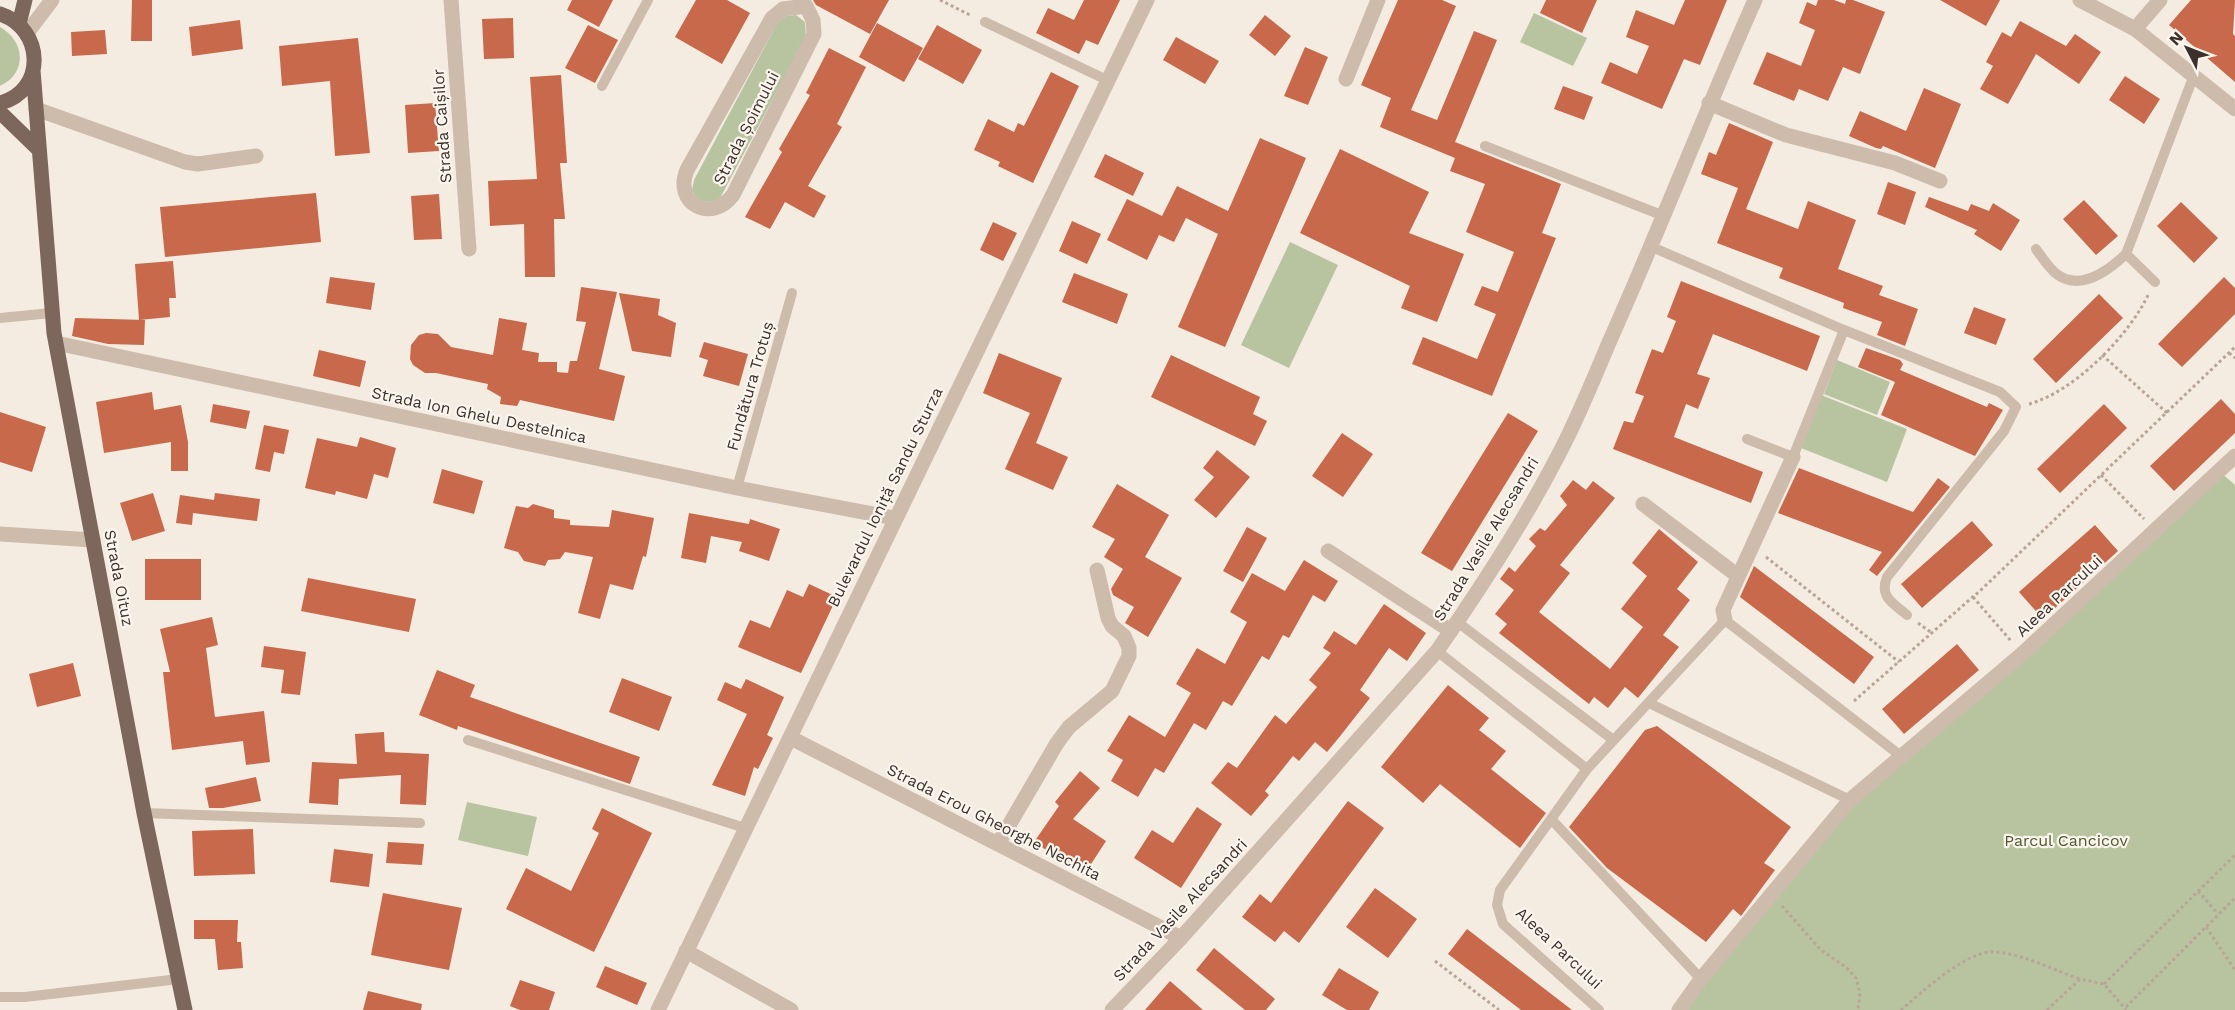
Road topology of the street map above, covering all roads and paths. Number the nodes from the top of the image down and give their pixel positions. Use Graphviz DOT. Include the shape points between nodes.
graph roads {
  1 [pos="25,0"];
  2 [pos="52,0"];
  3 [pos="451,0"];
  4 [pos="648,0"];
  5 [pos="940,0"];
  6 [pos="1147,0"];
  7 [pos="1378,0"];
  8 [pos="1755,0"];
  9 [pos="2080,0"];
  10 [pos="2160,0"];
  11 [pos="807,3"];
  12 [pos="0,14"];
  13 [pos="985,22"];
  14 [pos="23,28"];
  15 [pos="2135,29"];
  16 [pos="33,70"];
  17 [pos="2194,75"];
  18 [pos="1346,79"];
  19 [pos="1107,80"];
  20 [pos="602,86"];
  21 [pos="0,103"];
  22 [pos="1709,104"];
  23 [pos="36,109"];
  24 [pos="2235,109"];
  25 [pos="0,112"];
  26 [pos="1485,146"];
  27 [pos="38,149"];
  28 [pos="256,156"];
  29 [pos="1940,181"];
  30 [pos="1664,216"];
  31 [pos="1652,247"];
  32 [pos="469,249"];
  33 [pos="2036,249"];
  34 [pos="2126,254"];
  35 [pos="2155,282"];
  36 [pos="792,293"];
  37 [pos="51,313"];
  38 [pos="0,318"];
  39 [pos="1844,330"];
  40 [pos="56,343"];
  41 [pos="2235,347"];
  42 [pos="2229,353"];
  43 [pos="2102,355"];
  44 [pos="2235,358"];
  45 [pos="2016,407"];
  46 [pos="2167,413"];
  47 [pos="1747,439"];
  48 [pos="2235,456"];
  49 [pos="1793,457"];
  50 [pos="2101,475"];
  51 [pos="737,488"];
  52 [pos="1643,504"];
  53 [pos="894,518"];
  54 [pos="2156,531"];
  55 [pos="0,534"];
  56 [pos="93,540"];
  57 [pos="1752,544"];
  58 [pos="1328,551"];
  59 [pos="1097,570"];
  60 [pos="1738,576"];
  61 [pos="1972,597"];
  62 [pos="1906,615"];
  63 [pos="1725,620"];
  64 [pos="1454,626"];
  65 [pos="1437,651"];
  66 [pos="2022,654"];
  67 [pos="1899,662"];
  68 [pos="1649,703"];
  69 [pos="1840,711"];
  70 [pos="791,738"];
  71 [pos="1612,739"];
  72 [pos="468,740"];
  73 [pos="1901,756"];
  74 [pos="1587,769"];
  75 [pos="1850,800"];
  76 [pos="144,813"];
  77 [pos="1551,819"];
  78 [pos="420,823"];
  79 [pos="745,828"];
  80 [pos="998,844"];
  81 [pos="2235,855"];
  82 [pos="2198,891"];
  83 [pos="1773,894"];
  84 [pos="2235,898"];
  85 [pos="2218,914"];
  86 [pos="2205,927"];
  87 [pos="1181,938"];
  88 [pos="686,951"];
  89 [pos="1435,961"];
  90 [pos="2235,970"];
  91 [pos="179,979"];
  92 [pos="1701,979"];
  93 [pos="2080,979"];
  94 [pos="2104,984"];
  95 [pos="0,998"];
  96 [pos="2126,1008"];
  97 [pos="185,1010"];
  98 [pos="658,1010"];
  99 [pos="791,1010"];
  100 [pos="1112,1010"];
  101 [pos="1499,1010"];
  102 [pos="1599,1010"];
  103 [pos="1679,1010"];
  104 [pos="1858,1010"];
  105 [pos="1901,1010"];
  106 [pos="2047,1010"];
  1 -- 14 [label="main road"];
  2 -- 14 [label="street"];
  3 -- 32 [label="street, Strada Caișilor"];
  4 -- 20 [label="lane"];
  5 -- 13 [label="path"];
  6 -- 19 [label="street, Bulevardul Ioniță Sandu Sturza"];
  7 -- 18 [label="street"];
  8 -- 22 [label="street, Strada Vasile Alecsandri"];
  9 -- 15 [label="street"];
  10 -- 15 [label="street"];
  11 -- 11 [label="street, Strada Șoimului" via="783,9 772,18 692,159 683,185 694,204 711,209 733,195 814,34"];
  12 -- 14 [label="main road"];
  13 -- 19 [label="lane"];
  14 -- 16 [label="main road, Strada Oituz" via="33,45"];
  15 -- 17 [label="street"];
  16 -- 21 [label="main road" via="17,95"];
  16 -- 23 [label="main road, Strada Oituz"];
  17 -- 24 [label="street"];
  17 -- 34 [label="lane"];
  19 -- 53 [label="street, Bulevardul Ioniță Sandu Sturza"];
  22 -- 29 [label="street" via="1786,135 1895,163"];
  22 -- 30 [label="street, Strada Vasile Alecsandri"];
  23 -- 27 [label="main road, Strada Oituz"];
  23 -- 28 [label="street" via="184,162 198,164"];
  25 -- 27 [label="main road"];
  26 -- 30 [label="lane"];
  27 -- 37 [label="main road, Strada Oituz"];
  30 -- 31 [label="street, Strada Vasile Alecsandri"];
  31 -- 39 [label="lane"];
  31 -- 64 [label="street, Strada Vasile Alecsandri" via="1565,442"];
  33 -- 34 [label="lane" via="2058,275 2082,281 2112,267"];
  34 -- 35 [label="lane"];
  35 -- 43 [label="path" via="2133,322"];
  36 -- 51 [label="lane, Fundătura Trotuș"];
  37 -- 38 [label="lane"];
  37 -- 40 [label="main road, Strada Oituz"];
  39 -- 45 [label="lane" via="2000,392"];
  39 -- 49 [label="lane"];
  40 -- 51 [label="street, Strada Ion Ghelu Destelnica"];
  40 -- 56 [label="main road, Strada Oituz"];
  41 -- 42 [label="path"];
  42 -- 44 [label="path"];
  42 -- 46 [label="path"];
  43 -- 45 [label="path" via="2066,388 2045,400"];
  43 -- 46 [label="path"];
  45 -- 62 [label="lane" via="2004,431 1887,577 1887,599"];
  46 -- 50 [label="path"];
  47 -- 49 [label="lane"];
  48 -- 54 [label="street, Aleea Parcului"];
  49 -- 57 [label="street"];
  50 -- 54 [label="path"];
  50 -- 61 [label="path"];
  51 -- 53 [label="street, Strada Ion Ghelu Destelnica"];
  52 -- 60 [label="street"];
  53 -- 70 [label="street, Bulevardul Ioniță Sandu Sturza"];
  54 -- 66 [label="street, Aleea Parcului"];
  55 -- 56 [label="street"];
  56 -- 76 [label="main road, Strada Oituz"];
  57 -- 60 [label="street"];
  57 -- 67 [label="path"];
  58 -- 64 [label="street"];
  59 -- 80 [label="street" via="1108,618 1124,636 1129,656 1112,691 1068,727 1056,743"];
  60 -- 63 [label="street" via="1723,610"];
  61 -- 66 [label="path"];
  61 -- 67 [label="path"];
  63 -- 68 [label="lane, Aleea Parcului"];
  63 -- 69 [label="lane"];
  64 -- 65 [label="street, Strada Vasile Alecsandri"];
  64 -- 71 [label="lane"];
  65 -- 74 [label="lane"];
  65 -- 87 [label="street, Strada Vasile Alecsandri"];
  66 -- 73 [label="street, Aleea Parcului"];
  67 -- 69 [label="path"];
  68 -- 71 [label="lane, Aleea Parcului"];
  68 -- 75 [label="lane"];
  69 -- 73 [label="lane"];
  70 -- 79 [label="street, Bulevardul Ioniță Sandu Sturza"];
  70 -- 80 [label="street, Strada Erou Gheorghe Nechita"];
  71 -- 74 [label="lane, Aleea Parcului"];
  72 -- 79 [label="lane"];
  73 -- 75 [label="street, Aleea Parcului"];
  74 -- 77 [label="lane, Aleea Parcului"];
  75 -- 83 [label="street, Aleea Parcului"];
  76 -- 78 [label="lane"];
  76 -- 91 [label="main road, Strada Oituz"];
  77 -- 92 [label="lane"];
  77 -- 102 [label="lane, Aleea Parcului" via="1500,890 1498,915 1513,934"];
  79 -- 88 [label="street, Bulevardul Ioniță Sandu Sturza"];
  80 -- 87 [label="street, Strada Erou Gheorghe Nechita"];
  81 -- 82 [label="path"];
  82 -- 85 [label="path"];
  82 -- 94 [label="path"];
  83 -- 92 [label="street, Aleea Parcului"];
  83 -- 104 [label="path" via="1821,950 1856,978 1860,993"];
  84 -- 85 [label="path"];
  85 -- 86 [label="path"];
  86 -- 90 [label="path"];
  86 -- 96 [label="path"];
  87 -- 100 [label="street, Strada Vasile Alecsandri"];
  88 -- 98 [label="street, Bulevardul Ioniță Sandu Sturza"];
  88 -- 99 [label="street"];
  89 -- 101 [label="path"];
  91 -- 95 [label="lane"];
  91 -- 97 [label="main road, Strada Oituz"];
  92 -- 103 [label="street, Aleea Parcului"];
  93 -- 94 [label="path"];
  93 -- 105 [label="path" via="1992,951 1951,968"];
  93 -- 106 [label="path"];
  94 -- 96 [label="path"];
}
